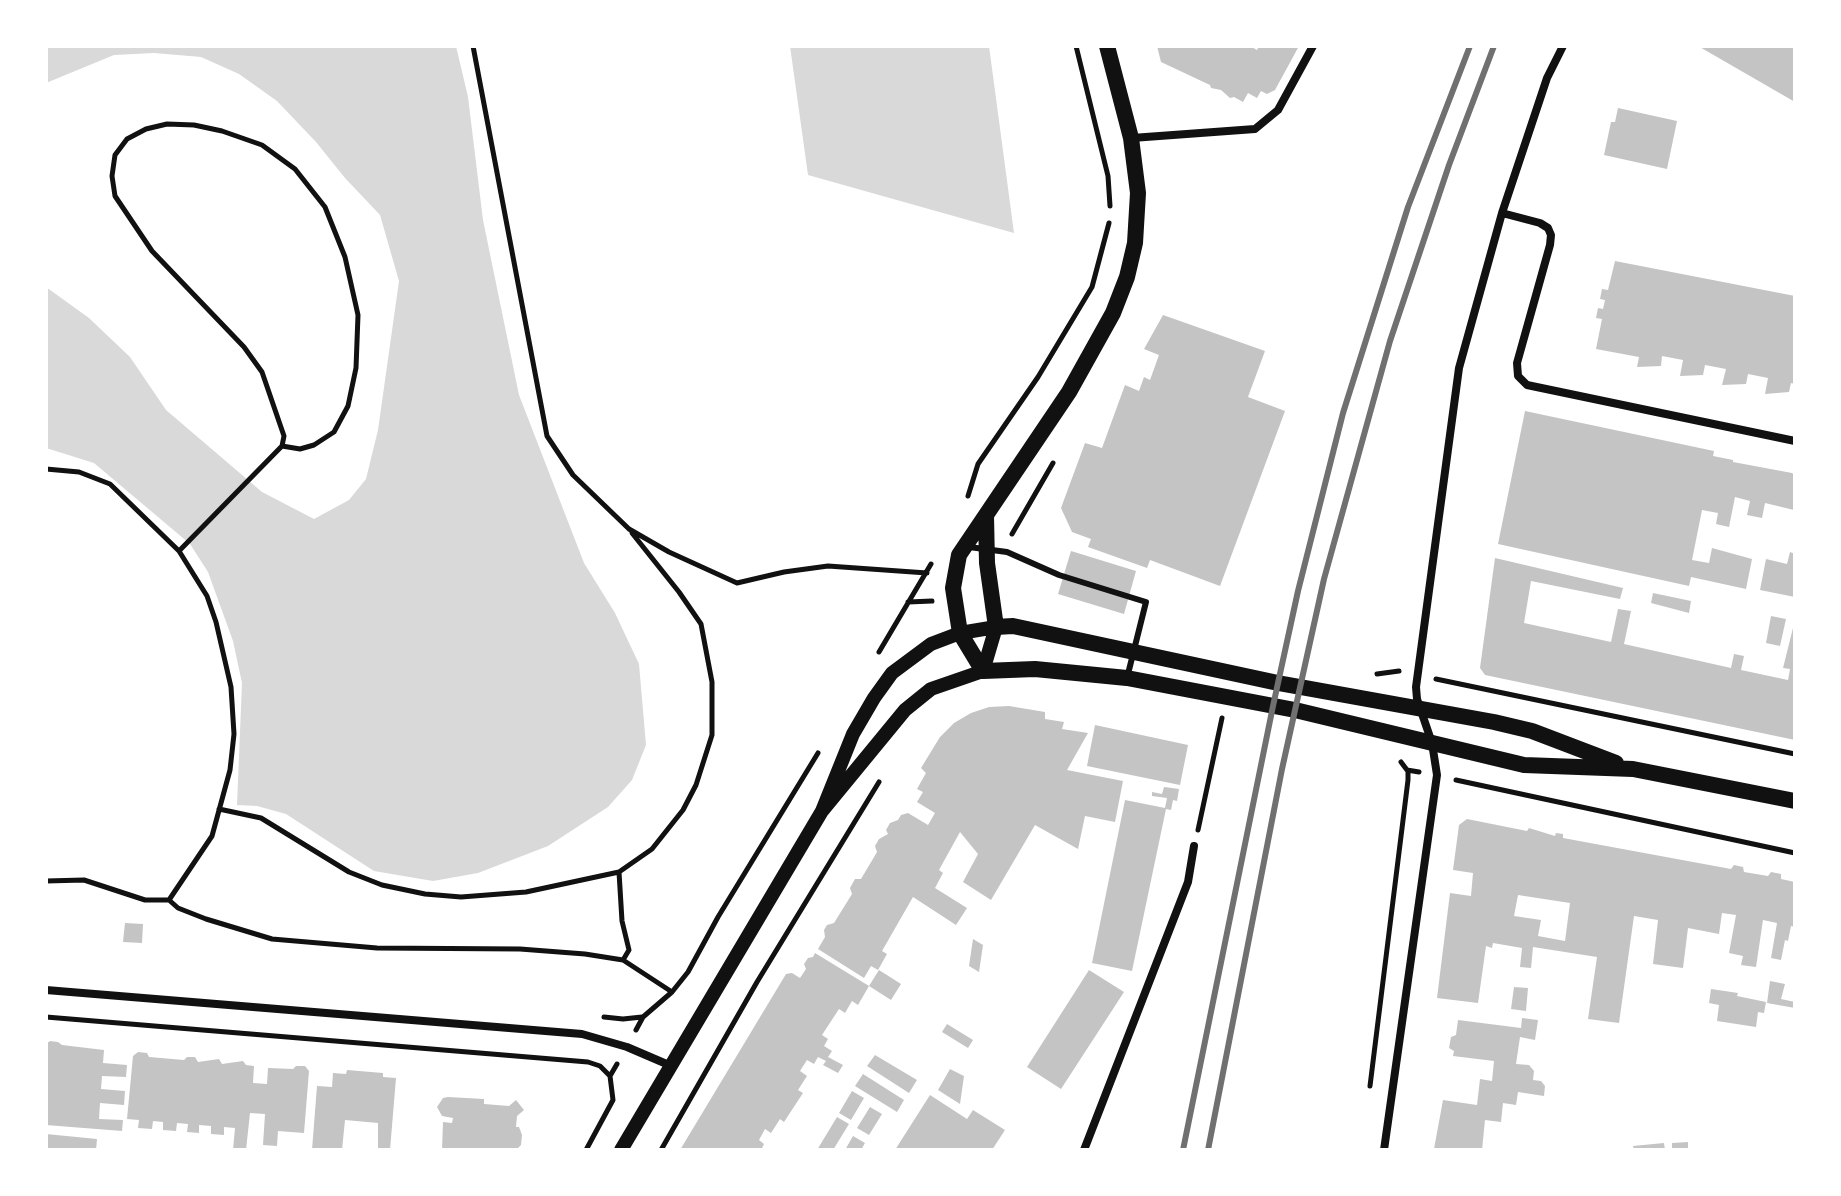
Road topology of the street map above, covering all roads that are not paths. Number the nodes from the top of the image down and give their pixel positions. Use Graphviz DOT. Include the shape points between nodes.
graph roads {
  1 [pos="1107,46"];
  2 [pos="1313,46"];
  3 [pos="1563,46"];
  4 [pos="1131,138"];
  5 [pos="1502,213"];
  6 [pos="1795,441"];
  7 [pos="986,515"];
  8 [pos="965,546"];
  9 [pos="986,549"];
  10 [pos="996,627"];
  11 [pos="960,633"];
  12 [pos="1133,652"];
  13 [pos="983,671"];
  14 [pos="1127,678"];
  15 [pos="1420,707"];
  16 [pos="1432,743"];
  17 [pos="1633,769"];
  18 [pos="1795,801"];
  19 [pos="822,811"];
  20 [pos="1194,846"];
  21 [pos="46,990"];
  22 [pos="669,1065"];
  23 [pos="621,1150"];
  24 [pos="1084,1150"];
  25 [pos="1384,1150"];
  1 -- 4 [label="main road"];
  2 -- 4 [label="street" via="1278,110 1255,129"];
  3 -- 5 [label="street" via="1547,78"];
  4 -- 7 [label="main road" via="1139,217 1127,277 1069,392"];
  5 -- 6 [label="street" via="1540,223 1551,235 1517,363 1518,376 1527,385"];
  5 -- 15 [label="street" via="1459,368 1418,662"];
  7 -- 8 [label="main road"];
  7 -- 9 [label="main road"];
  8 -- 9 [label="lane"];
  8 -- 11 [label="main road" via="953,577"];
  9 -- 10 [label="main road"];
  9 -- 12 [label="lane" via="1146,602"];
  10 -- 11 [label="street"];
  10 -- 12 [label="main road" via="1013,626"];
  10 -- 13 [label="street"];
  11 -- 13 [label="main road"];
  11 -- 19 [label="street" via="931,644 892,673 853,734"];
  12 -- 14 [label="lane"];
  12 -- 15 [label="main road"];
  13 -- 14 [label="main road" via="1035,669"];
  13 -- 19 [label="street" via="931,689 905,710"];
  14 -- 16 [label="main road"];
  15 -- 16 [label="street"];
  15 -- 17 [label="main road" via="1532,731"];
  16 -- 17 [label="main road" via="1524,765"];
  16 -- 25 [label="street" via="1437,775"];
  17 -- 18 [label="main road"];
  19 -- 22 [label="street"];
  20 -- 24 [label="street" via="1188,882"];
  21 -- 22 [label="street" via="582,1034"];
  22 -- 23 [label="street"];
}
